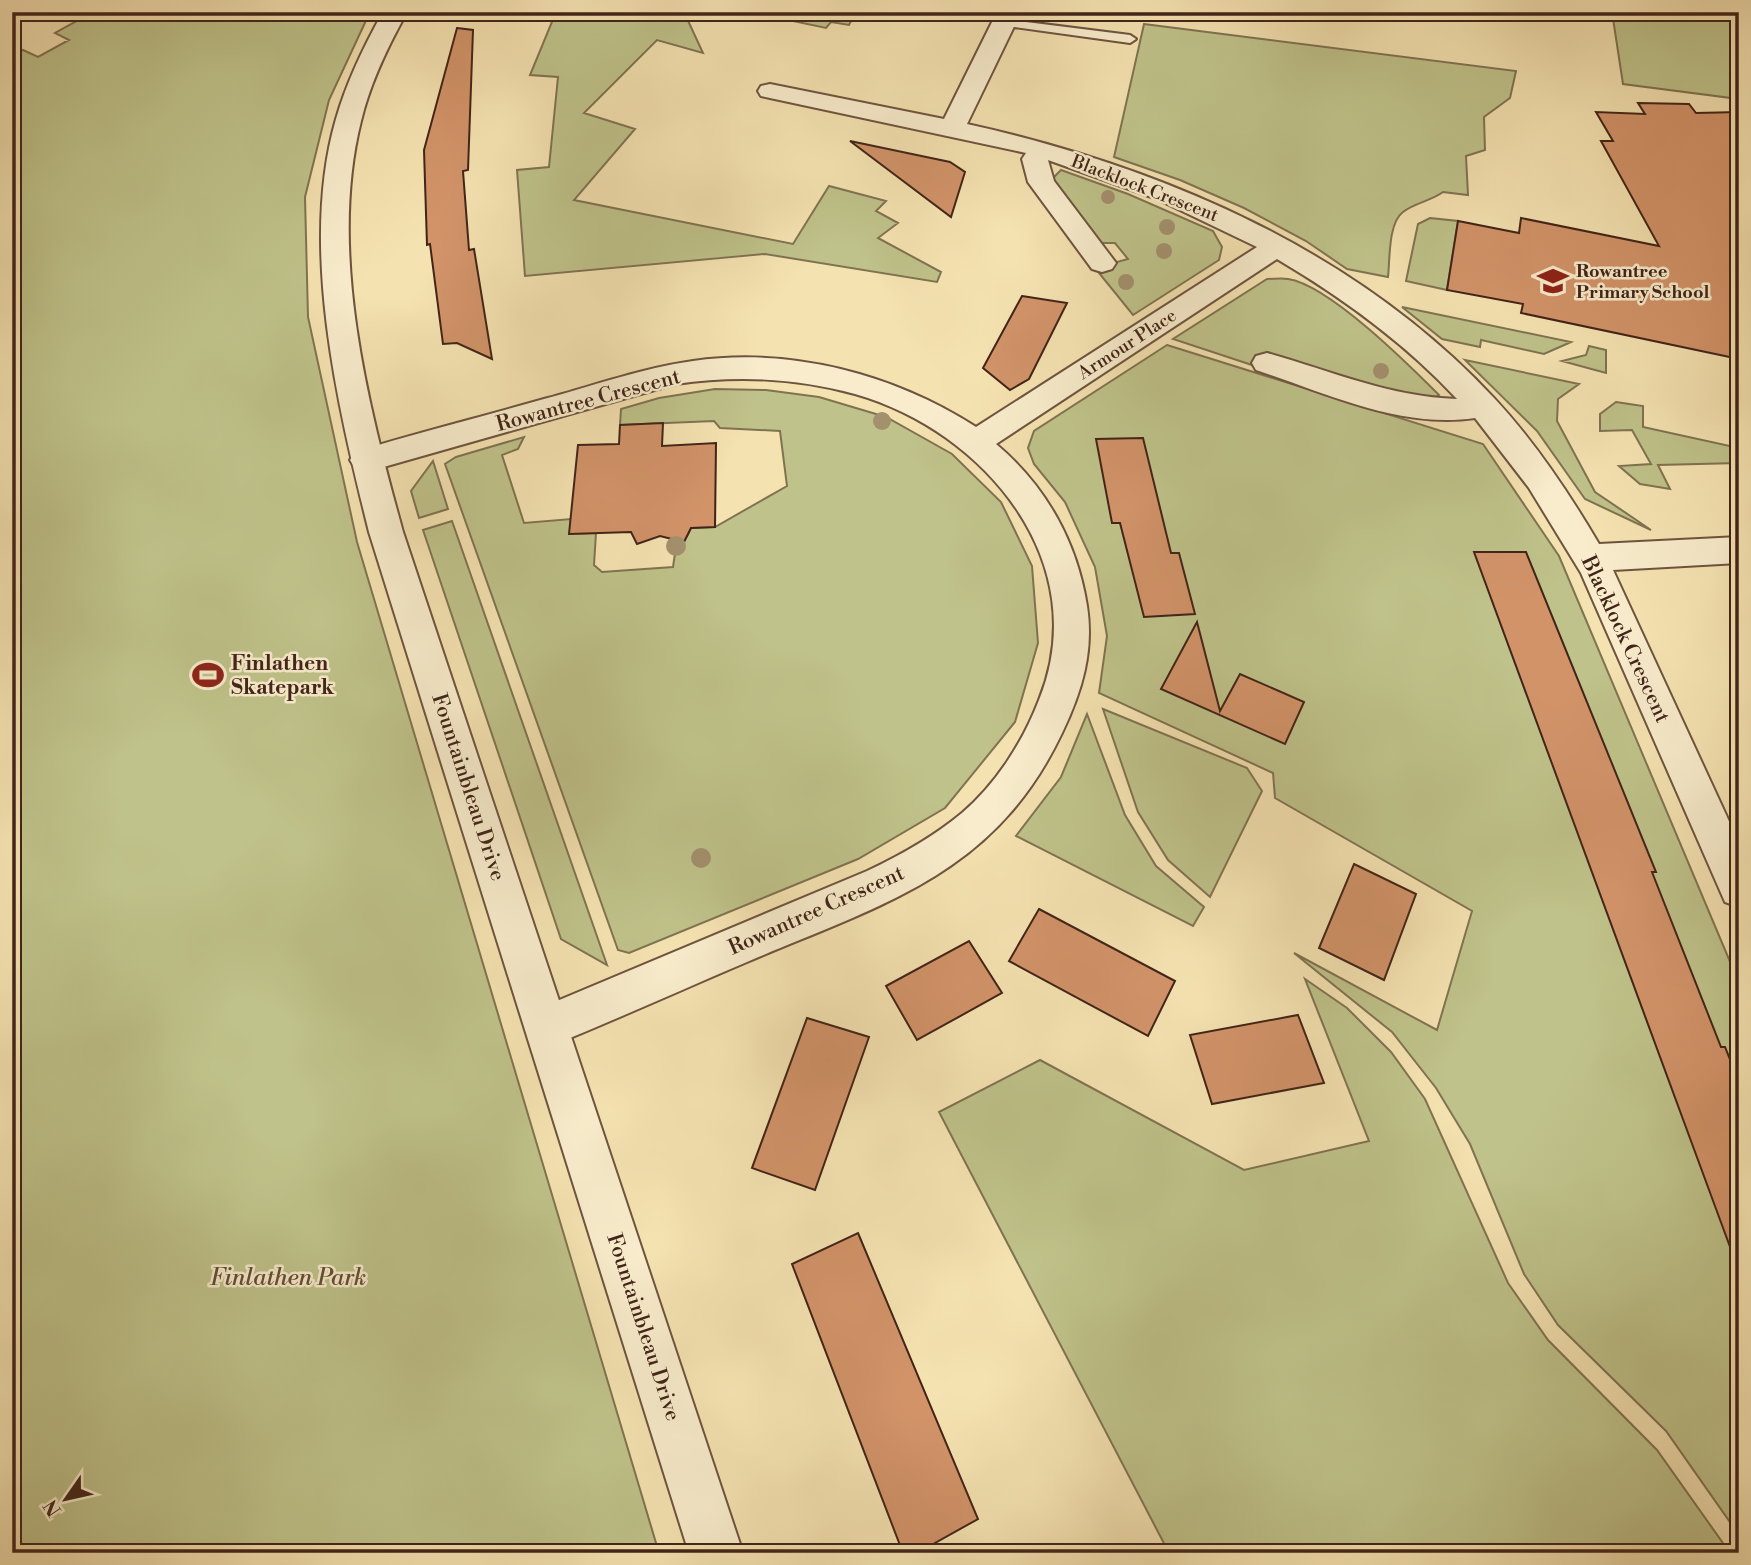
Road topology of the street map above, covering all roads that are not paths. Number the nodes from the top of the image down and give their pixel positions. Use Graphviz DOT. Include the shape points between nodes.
graph roads {
  1 [pos="395,12"];
  2 [pos="1006,18"];
  3 [pos="1130,39"];
  4 [pos="769,91"];
  5 [pos="951,130"];
  6 [pos="1041,150"];
  7 [pos="1278,246"];
  8 [pos="1102,263"];
  9 [pos="1267,363"];
  10 [pos="1483,406"];
  11 [pos="976,442"];
  12 [pos="366,460"];
  13 [pos="1739,550"];
  14 [pos="1589,558"];
  15 [pos="1739,889"];
  16 [pos="548,1026"];
  17 [pos="716,1553"];
  1 -- 12 [label="street, Fountainbleau Drive" via="379,40 345,132 334,226 341,332"];
  2 -- 3 [label="lane"];
  2 -- 5 [label="street"];
  4 -- 5 [label="street, Blacklock Crescent"];
  5 -- 6 [label="street, Blacklock Crescent"];
  6 -- 7 [label="street, Blacklock Crescent" via="1197,205"];
  6 -- 8 [label="street, Blacklock Crescent" via="1035,159 1041,182"];
  7 -- 10 [label="street, Blacklock Crescent" via="1366,304 1423,349"];
  7 -- 11 [label="street, Armour Place"];
  9 -- 10 [label="street" via="1422,410 1461,411"];
  10 -- 14 [label="street, Blacklock Crescent" via="1538,475"];
  11 -- 12 [label="street, Rowantree Crescent" via="932,412 870,388 770,370 712,369 651,379"];
  11 -- 16 [label="street, Rowantree Crescent" via="1016,483 1050,534 1067,583 1073,640 1048,725 1020,775 978,823 928,859 874,888"];
  12 -- 16 [label="street, Fountainbleau Drive"];
  13 -- 14 [label="street"];
  14 -- 15 [label="street, Blacklock Crescent"];
  16 -- 17 [label="street, Fountainbleau Drive"];
}
